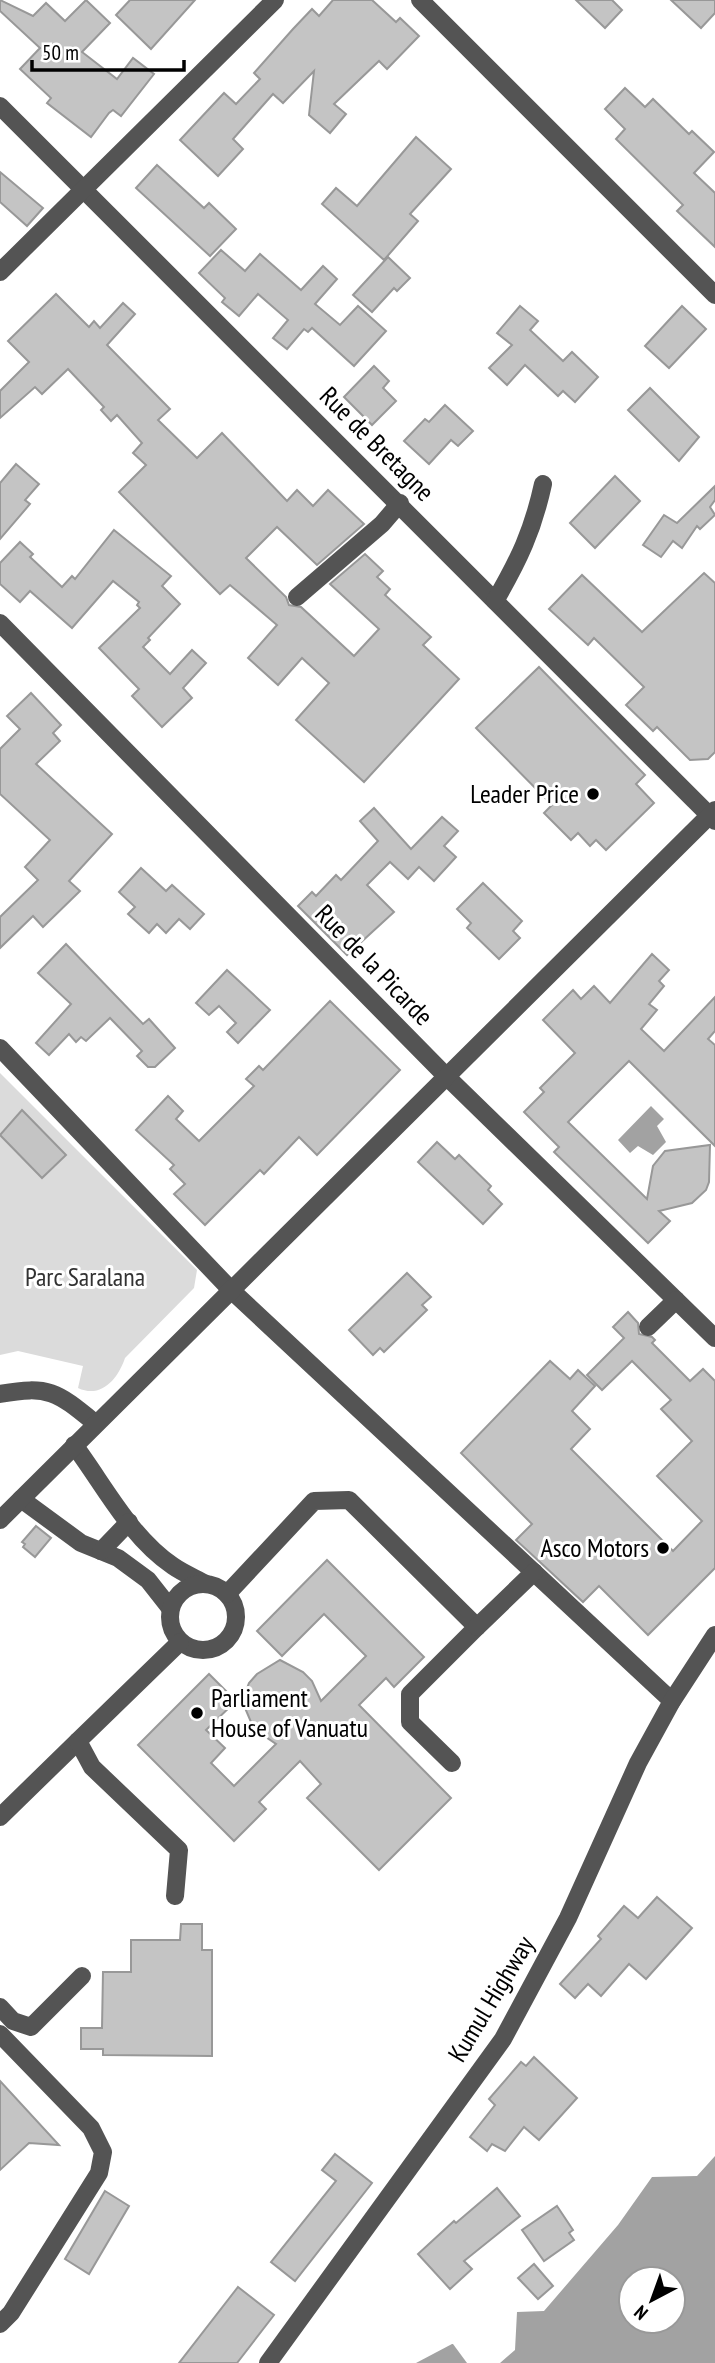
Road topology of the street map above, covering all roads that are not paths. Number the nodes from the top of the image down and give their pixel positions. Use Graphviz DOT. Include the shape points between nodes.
graph roads {
  1 [pos="275,0"];
  2 [pos="420,0"];
  3 [pos="0,106"];
  4 [pos="84,190"];
  5 [pos="0,272"];
  6 [pos="715,295"];
  7 [pos="543,484"];
  8 [pos="400,503"];
  9 [pos="297,597"];
  10 [pos="495,601"];
  11 [pos="0,623"];
  12 [pos="713,815"];
  13 [pos="0,1048"];
  14 [pos="446,1076"];
  15 [pos="231,1290"];
  16 [pos="676,1300"];
  17 [pos="648,1327"];
  18 [pos="715,1338"];
  19 [pos="0,1394"];
  20 [pos="95,1423"];
  21 [pos="74,1445"];
  22 [pos="21,1499"];
  23 [pos="0,1520"];
  24 [pos="129,1522"];
  25 [pos="101,1551"];
  26 [pos="534,1572"];
  27 [pos="206,1584"];
  28 [pos="227,1594"];
  29 [pos="170,1608"];
  30 [pos="477,1627"];
  31 [pos="715,1635"];
  32 [pos="180,1642"];
  33 [pos="672,1701"];
  34 [pos="78,1741"];
  35 [pos="452,1763"];
  36 [pos="0,1817"];
  37 [pos="175,1896"];
  38 [pos="82,1976"];
  39 [pos="0,2007"];
  40 [pos="0,2034"];
  41 [pos="0,2325"];
  42 [pos="268,2363"];
  1 -- 4 [label="street"];
  2 -- 6 [label="street"];
  3 -- 4 [label="street, Rue de Bretagne"];
  4 -- 5 [label="street"];
  4 -- 8 [label="street, Rue de Bretagne"];
  7 -- 10 [label="street" via="534,527"];
  8 -- 9 [label="street"];
  8 -- 10 [label="street, Rue de Bretagne"];
  10 -- 12 [label="street, Rue de Bretagne"];
  11 -- 14 [label="street, Rue de la Picarde"];
  12 -- 14 [label="street"];
  13 -- 15 [label="street"];
  14 -- 15 [label="street"];
  14 -- 16 [label="street, Rue de la Picarde"];
  15 -- 20 [label="street"];
  15 -- 26 [label="street"];
  16 -- 17 [label="street"];
  16 -- 18 [label="street, Rue de la Picarde"];
  19 -- 20 [label="street" via="34,1388 64,1397"];
  20 -- 21 [label="street"];
  21 -- 22 [label="street"];
  21 -- 24 [label="street"];
  22 -- 23 [label="street"];
  22 -- 25 [label="street" via="81,1543"];
  24 -- 25 [label="street"];
  24 -- 27 [label="street" via="172,1565"];
  25 -- 29 [label="street" via="148,1580"];
  26 -- 30 [label="street"];
  26 -- 33 [label="street"];
  27 -- 28 [label="street"];
  27 -- 29 [label="street" via="189,1586"];
  28 -- 30 [label="street" via="314,1501 349,1500"];
  28 -- 32 [label="street" via="236,1615 231,1636 210,1650 194,1650"];
  29 -- 32 [label="street" via="171,1627"];
  30 -- 35 [label="street" via="410,1694 410,1722"];
  31 -- 33 [label="street, Kumul Highway"];
  32 -- 34 [label="street"];
  33 -- 42 [label="street, Kumul Highway" via="638,1763 568,1918 503,2039"];
  34 -- 36 [label="street"];
  34 -- 37 [label="street" via="92,1766 179,1850"];
  38 -- 39 [label="street" via="31,2027 13,2021"];
  40 -- 41 [label="street" via="91,2128 103,2152 99,2173"];
}
